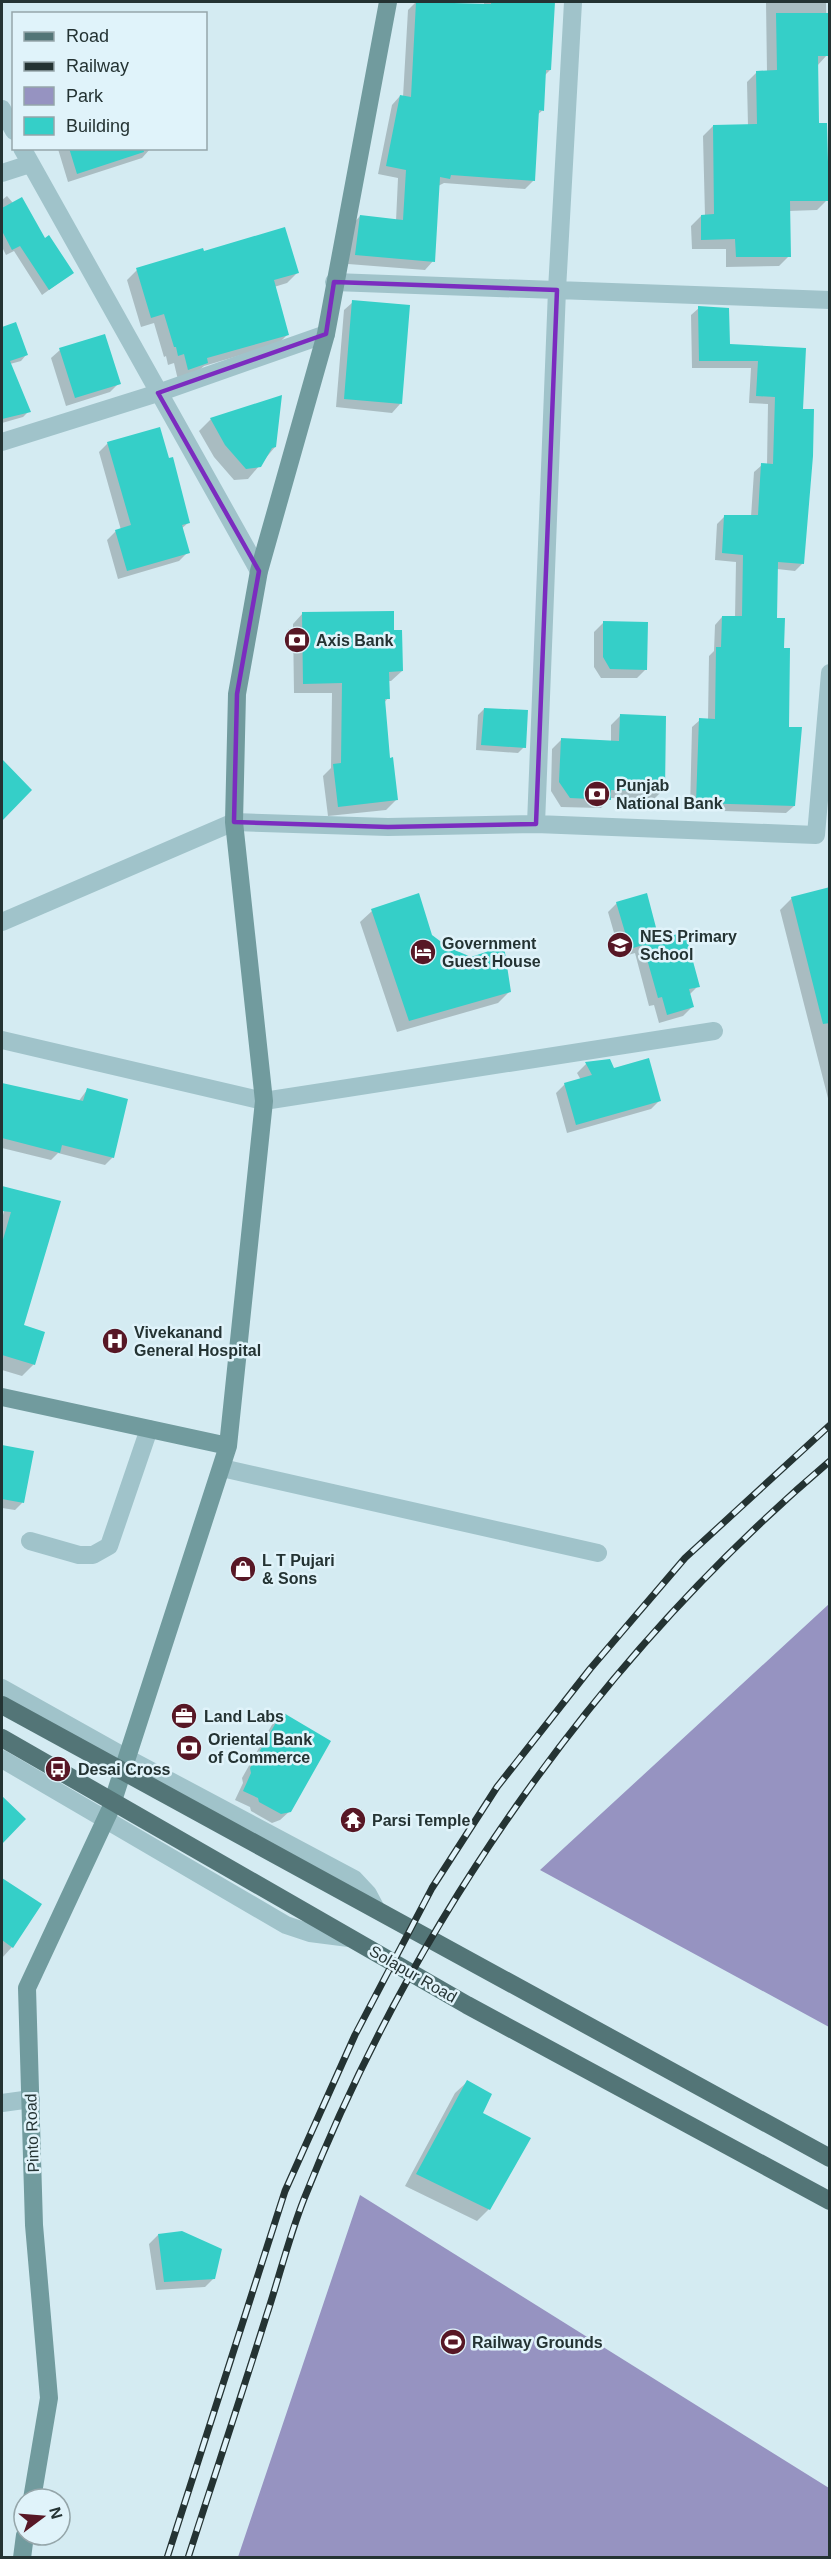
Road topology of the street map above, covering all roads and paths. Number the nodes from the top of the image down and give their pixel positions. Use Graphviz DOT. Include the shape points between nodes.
graph roads {
  1 [pos="388,2"];
  2 [pos="573,2"];
  3 [pos="2,109"];
  4 [pos="12,127"];
  5 [pos="26,156"];
  6 [pos="2,173"];
  7 [pos="334,282"];
  8 [pos="557,290"];
  9 [pos="830,300"];
  10 [pos="326,334"];
  11 [pos="158,393"];
  12 [pos="2,442"];
  13 [pos="259,571"];
  14 [pos="830,673"];
  15 [pos="234,822"];
  16 [pos="536,824"];
  17 [pos="823,836"];
  18 [pos="2,922"];
  19 [pos="714,1031"];
  20 [pos="2,1040"];
  21 [pos="264,1101"];
  22 [pos="2,1397"];
  23 [pos="149,1429"];
  24 [pos="228,1446"];
  25 [pos="222,1468"];
  26 [pos="30,1541"];
  27 [pos="598,1553"];
  28 [pos="2,1688"];
  29 [pos="2,1705"];
  30 [pos="2,1738"];
  31 [pos="127,1758"];
  32 [pos="2,1759"];
  33 [pos="106,1819"];
  34 [pos="376,1909"];
  35 [pos="351,1938"];
  36 [pos="31,2099"];
  37 [pos="2,2103"];
  38 [pos="830,2158"];
  39 [pos="830,2201"];
  40 [pos="34,2487"];
  1 -- 7 [label="street, Pinto Road"];
  2 -- 8 [label="street"];
  3 -- 4 [label="street"];
  5 -- 6 [label="street"];
  5 -- 11 [label="street"];
  7 -- 8 [label="street"];
  7 -- 10 [label="street, Pinto Road"];
  8 -- 9 [label="street"];
  8 -- 16 [label="street"];
  10 -- 11 [label="street"];
  10 -- 13 [label="street, Pinto Road"];
  11 -- 12 [label="street"];
  11 -- 13 [label="street"];
  13 -- 15 [label="street, Pinto Road" via="237,694"];
  14 -- 17 [label="street"];
  15 -- 16 [label="street" via="388,827"];
  15 -- 18 [label="street"];
  15 -- 21 [label="street, Pinto Road"];
  16 -- 17 [label="street"];
  19 -- 21 [label="street"];
  20 -- 21 [label="street"];
  21 -- 24 [label="street, Pinto Road"];
  22 -- 23 [label="street"];
  23 -- 24 [label="street"];
  23 -- 26 [label="street" via="109,1546 93,1555 80,1555"];
  24 -- 25 [label="street, Pinto Road"];
  25 -- 27 [label="street"];
  25 -- 31 [label="street, Pinto Road"];
  28 -- 31 [label="street"];
  29 -- 34 [label="main road"];
  30 -- 35 [label="main road, Solapur Road"];
  31 -- 33 [label="street, Pinto Road"];
  31 -- 34 [label="street" via="354,1880"];
  32 -- 33 [label="street"];
  33 -- 35 [label="street" via="286,1925 310,1933"];
  33 -- 36 [label="street, Pinto Road" via="27,1988"];
  34 -- 38 [label="main road"];
  35 -- 39 [label="main road, Solapur Road"];
  36 -- 37 [label="street"];
  36 -- 40 [label="street, Pinto Road" via="34,2225 49,2398"];
}
